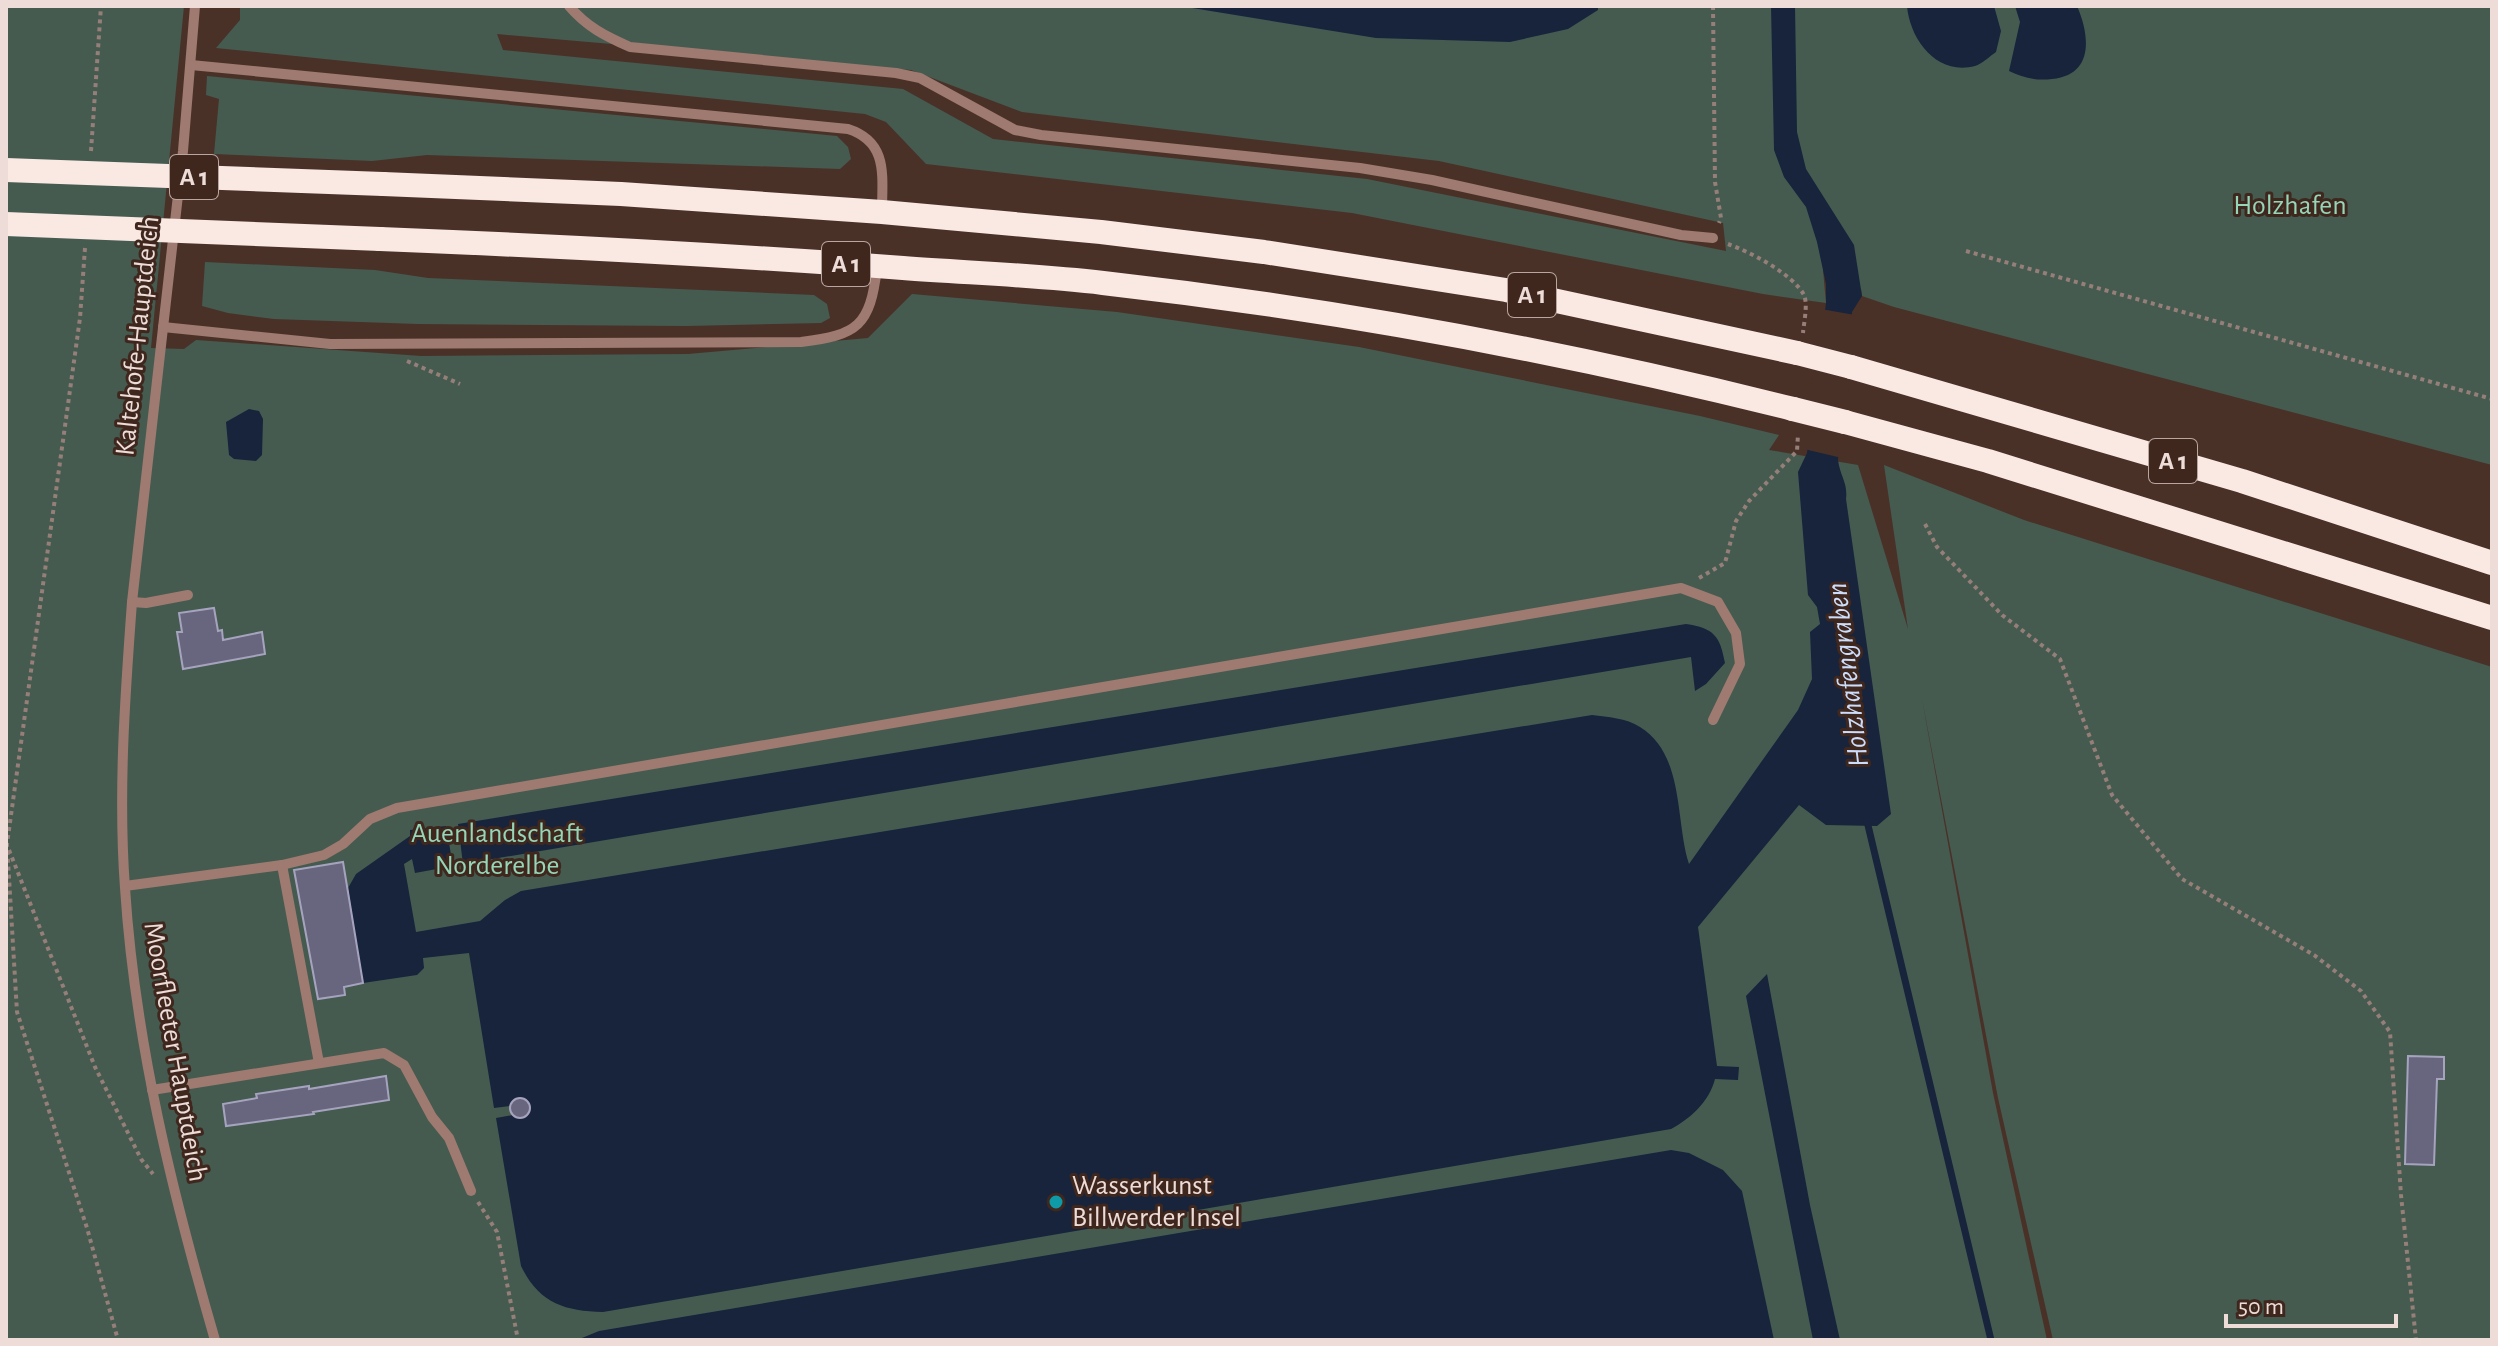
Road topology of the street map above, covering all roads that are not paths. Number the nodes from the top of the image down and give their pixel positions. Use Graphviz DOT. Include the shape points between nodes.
graph roads {
  1 [pos="195,6"];
  2 [pos="569,6"];
  3 [pos="191,65"];
  4 [pos="6,170"];
  5 [pos="882,212"];
  6 [pos="6,224"];
  7 [pos="1713,238"];
  8 [pos="878,266"];
  9 [pos="163,327"];
  10 [pos="2492,563"];
  11 [pos="134,576"];
  12 [pos="188,595"];
  13 [pos="132,602"];
  14 [pos="2492,618"];
  15 [pos="1713,720"];
  16 [pos="282,865"];
  17 [pos="125,886"];
  18 [pos="319,1063"];
  19 [pos="152,1090"];
  20 [pos="471,1191"];
  21 [pos="215,1340"];
  1 -- 3 [label="lane, Kaltehofe-Hauptdeich"];
  2 -- 7 [label="lane" via="586,24 630,47 920,78 1015,130 1372,170"];
  3 -- 5 [label="lane" via="848,129 869,140 879,155"];
  3 -- 9 [label="lane, Kaltehofe-Hauptdeich"];
  4 -- 5 [label="highway, A 1, bridge" via="621,194"];
  5 -- 10 [label="highway, A 1, bridge" via="1264,252 1506,290 1797,353 2242,481"];
  6 -- 8 [label="highway, A 1, bridge" via="619,248"];
  8 -- 9 [label="lane" via="873,299 860,322 845,334 801,342 330,344"];
  8 -- 14 [label="highway, A 1, bridge" via="1098,282 1264,302 1649,374 1988,461"];
  9 -- 11 [label="lane, Kaltehofe-Hauptdeich"];
  11 -- 13 [label="lane, Moorfleeter Hauptdeich"];
  12 -- 13 [label="lane"];
  13 -- 17 [label="lane, Moorfleeter Hauptdeich" via="124,756"];
  15 -- 16 [label="lane" via="1740,664 1736,633 1718,602 1681,588 397,808 370,819 324,855"];
  16 -- 17 [label="lane"];
  16 -- 18 [label="lane"];
  17 -- 19 [label="lane, Moorfleeter Hauptdeich"];
  18 -- 19 [label="lane"];
  18 -- 20 [label="lane" via="384,1053 404,1065 449,1138"];
  19 -- 21 [label="lane, Moorfleeter Hauptdeich"];
}
